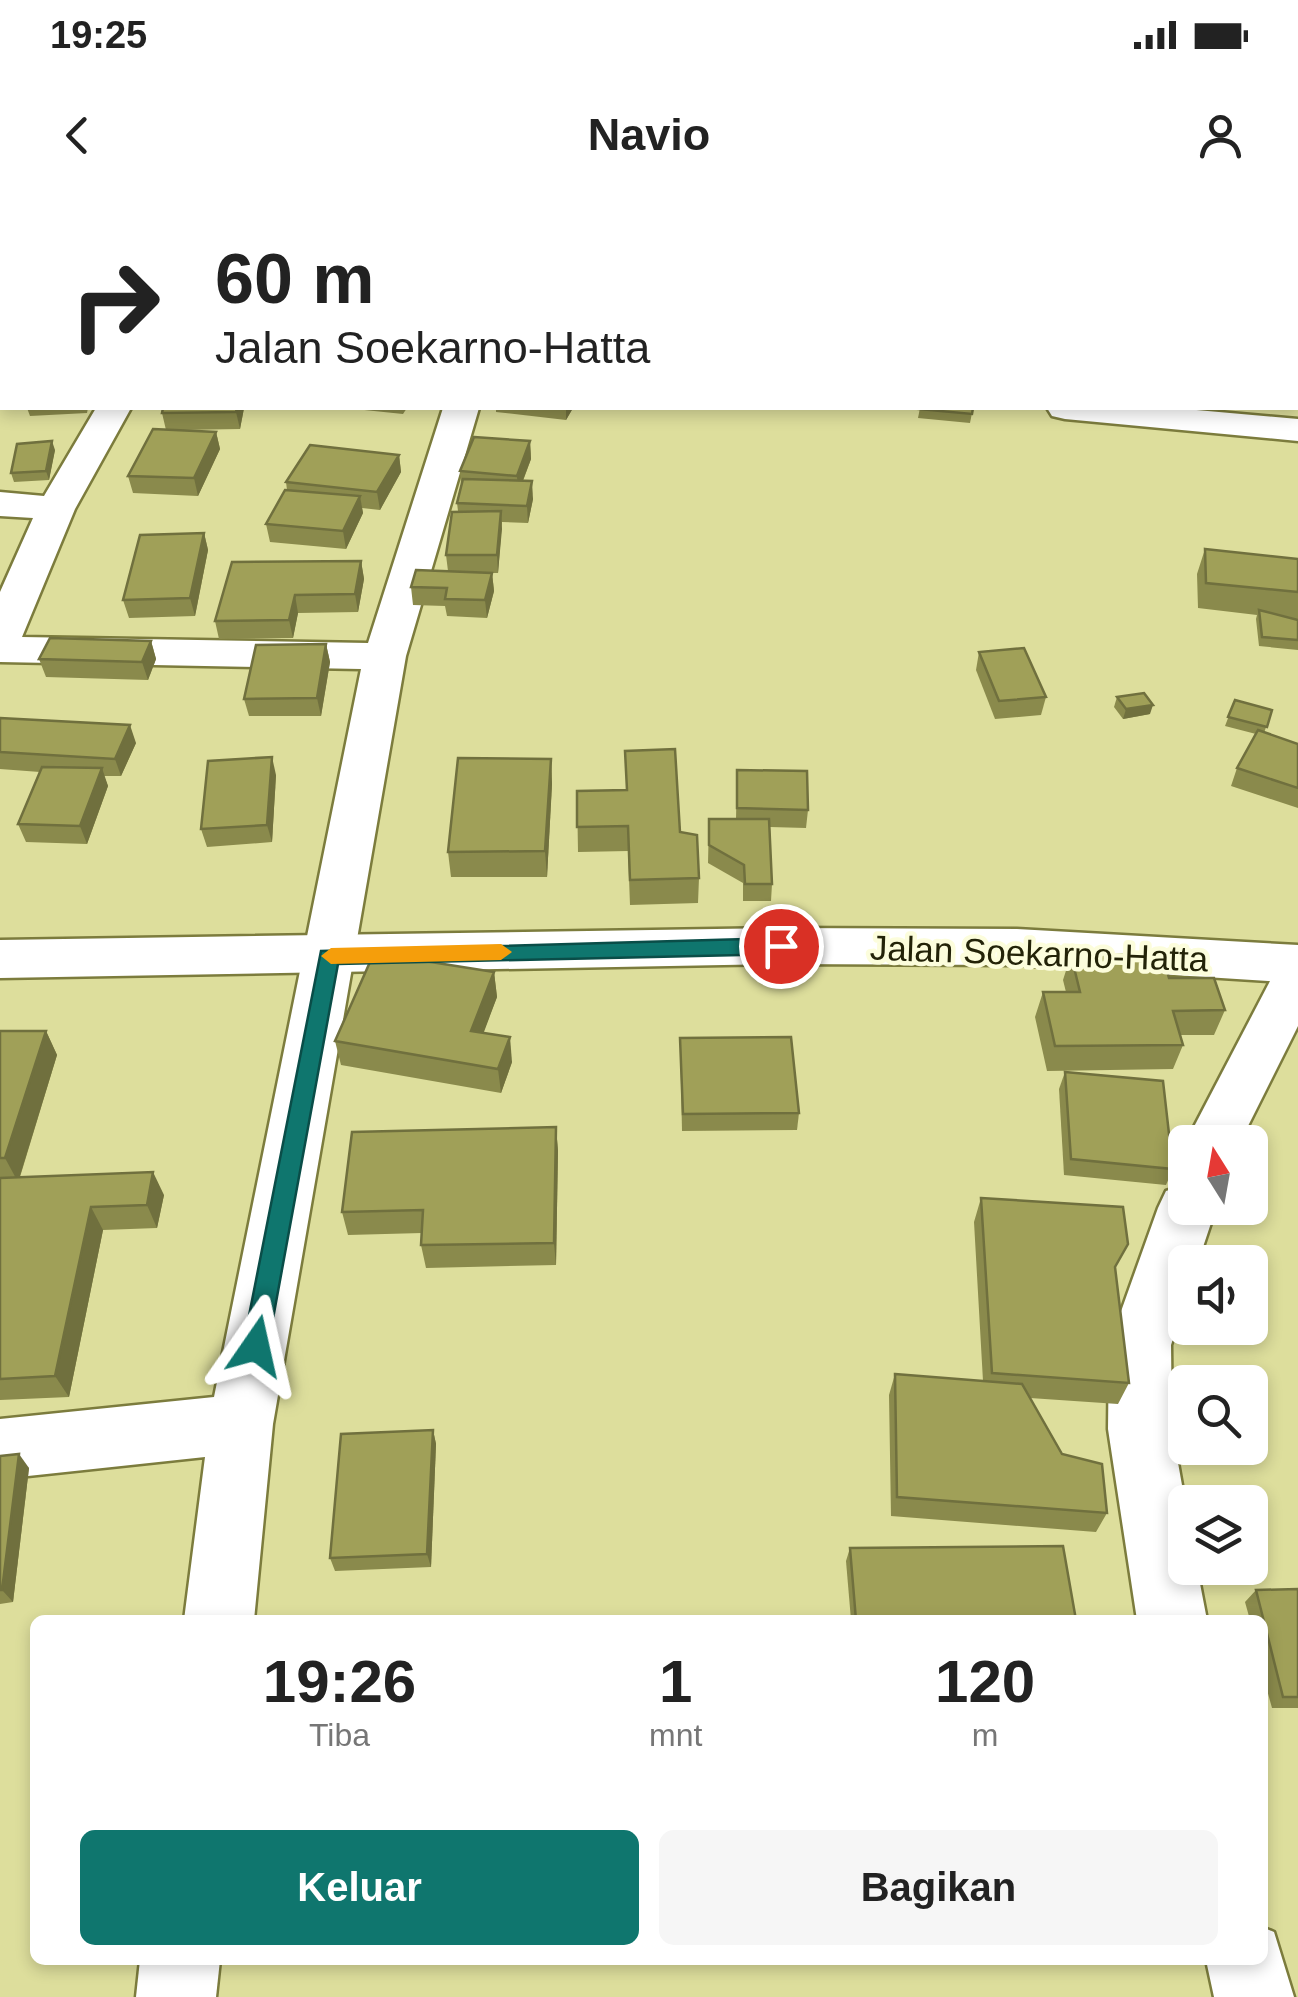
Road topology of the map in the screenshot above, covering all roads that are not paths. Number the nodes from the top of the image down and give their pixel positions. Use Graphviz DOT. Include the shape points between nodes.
graph roads {
  1 [pos="112,410"];
  2 [pos="460,410"];
  3 [pos="1086,410"];
  4 [pos="1298,430"];
  5 [pos="0,504"];
  6 [pos="56,509"];
  7 [pos="0,638"];
  8 [pos="0,649"];
  9 [pos="385,656"];
  10 [pos="328,956"];
  11 [pos="0,958"];
  12 [pos="1298,964"];
  13 [pos="1298,975"];
  14 [pos="1219,1125"];
  15 [pos="1181,1225"];
  16 [pos="241,1424"];
  17 [pos="0,1449"];
  18 [pos="220,1615"];
  19 [pos="1171,1615"];
  20 [pos="179,1965"];
  21 [pos="1247,1965"];
  22 [pos="176,1997"];
  23 [pos="1254,1997"];
  1 -- 6 [label="main road"];
  2 -- 9 [label="main road"];
  3 -- 4 [label="main road"];
  5 -- 6 [label="main road"];
  6 -- 7 [label="main road"];
  8 -- 9 [label="main road"];
  9 -- 10 [label="main road"];
  10 -- 11 [label="main road, Jalan Soekarno-Hatta"];
  10 -- 12 [label="main road, Jalan Soekarno-Hatta" via="998,947"];
  10 -- 16 [label="main road"];
  13 -- 14 [label="main road"];
  15 -- 19 [label="main road" via="1140,1345 1140,1429"];
  16 -- 17 [label="main road"];
  16 -- 18 [label="main road"];
  20 -- 22 [label="main road"];
  21 -- 23 [label="main road"];
}
